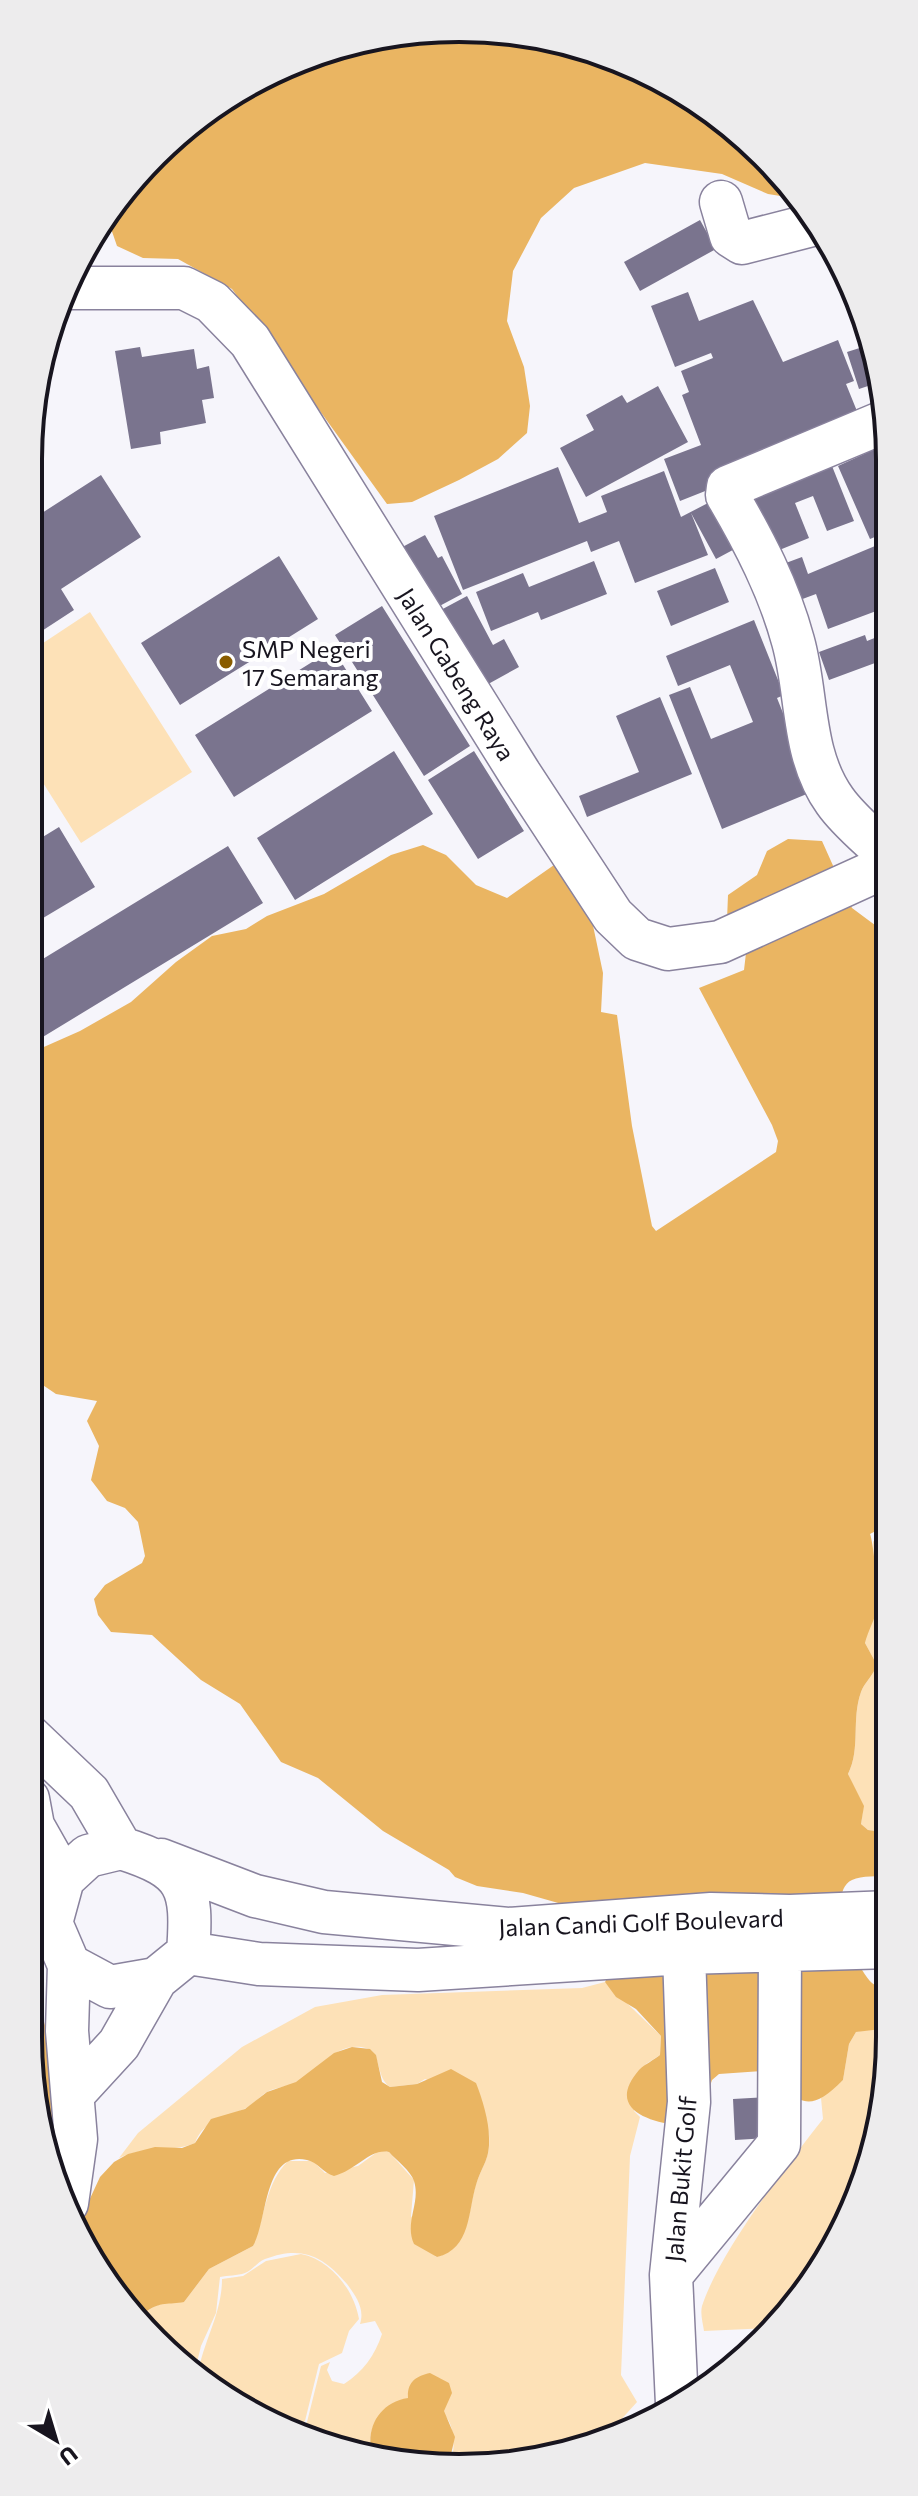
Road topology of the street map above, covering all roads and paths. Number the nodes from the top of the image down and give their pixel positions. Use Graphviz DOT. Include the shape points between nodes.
graph roads {
  1 [pos="721,202"];
  2 [pos="806,227"];
  3 [pos="79,288"];
  4 [pos="874,426"];
  5 [pos="876,843"];
  6 [pos="876,871"];
  7 [pos="42,1748"];
  8 [pos="42,1842"];
  9 [pos="121,1848"];
  10 [pos="161,1860"];
  11 [pos="63,1879"];
  12 [pos="876,1913"];
  13 [pos="876,1947"];
  14 [pos="780,1949"];
  15 [pos="684,1953"];
  16 [pos="69,1965"];
  17 [pos="172,1966"];
  18 [pos="74,2093"];
  19 [pos="69,2185"];
  20 [pos="671,2275"];
  21 [pos="676,2393"];
  1 -- 2 [label="street" via="731,236 742,243"];
  3 -- 6 [label="street, Jalan Gabeng Raya" via="184,288 212,302 250,341 520,774 613,916 637,939 668,949 720,942"];
  4 -- 5 [label="street" via="728,487 727,495 760,552 794,642 808,729 825,783 842,810"];
  7 -- 9 [label="street" via="89,1793"];
  8 -- 11 [label="street"];
  9 -- 10 [label="street"];
  9 -- 11 [label="street" via="88,1856"];
  10 -- 12 [label="street, Jalan Candi Golf Boulevard" via="255,1896 324,1912 510,1929 711,1914"];
  10 -- 17 [label="street" via="182,1883 191,1912"];
  11 -- 16 [label="street" via="51,1923"];
  13 -- 14 [label="street, Jalan Candi Golf Boulevard"];
  14 -- 15 [label="street, Jalan Candi Golf Boulevard"];
  14 -- 20 [label="street" via="779,2144"];
  15 -- 17 [label="street, Jalan Candi Golf Boulevard" via="418,1970"];
  15 -- 20 [label="street, Jalan Bukit Golf" via="689,2102"];
  16 -- 17 [label="street" via="110,1987"];
  16 -- 18 [label="street" via="67,2031"];
  17 -- 18 [label="street" via="119,2044"];
  18 -- 19 [label="street" via="76,2139"];
  20 -- 21 [label="street, Jalan Bukit Golf"];
}
